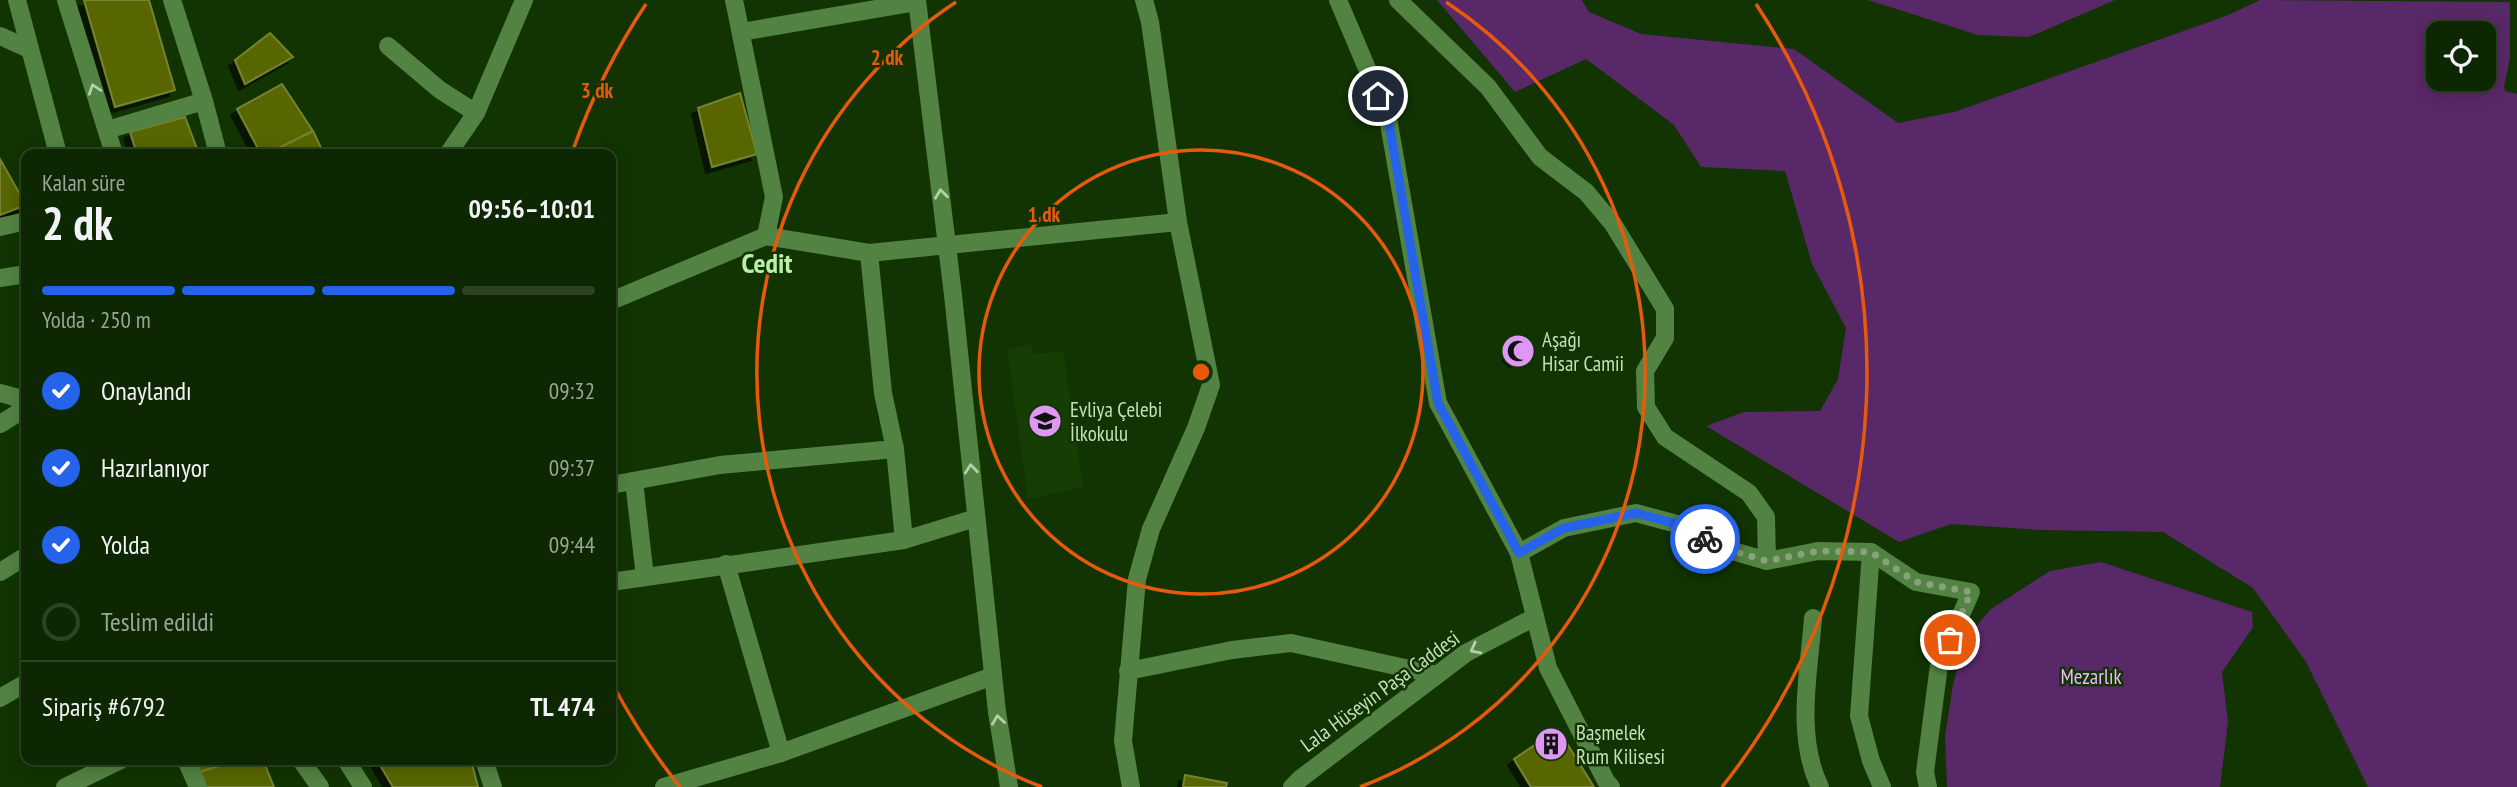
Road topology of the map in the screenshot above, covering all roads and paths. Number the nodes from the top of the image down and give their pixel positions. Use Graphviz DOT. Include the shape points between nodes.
graph roads {
  1 [pos="17,0"];
  2 [pos="57,0"];
  3 [pos="66,0"];
  4 [pos="172,0"];
  5 [pos="524,0"];
  6 [pos="734,0"];
  7 [pos="1144,0"];
  8 [pos="1338,0"];
  9 [pos="1398,0"];
  10 [pos="917,1"];
  11 [pos="741,32"];
  12 [pos="0,36"];
  13 [pos="388,46"];
  14 [pos="29,49"];
  15 [pos="84,58"];
  16 [pos="204,102"];
  17 [pos="476,113"];
  18 [pos="107,130"];
  19 [pos="57,149"];
  20 [pos="113,149"];
  21 [pos="217,149"];
  22 [pos="451,149"];
  23 [pos="21,222"];
  24 [pos="1178,222"];
  25 [pos="0,227"];
  26 [pos="766,236"];
  27 [pos="947,244"];
  28 [pos="869,253"];
  29 [pos="21,275"];
  30 [pos="0,278"];
  31 [pos="616,299"];
  32 [pos="0,393"];
  33 [pos="21,403"];
  34 [pos="21,411"];
  35 [pos="0,424"];
  36 [pos="895,449"];
  37 [pos="634,481"];
  38 [pos="616,484"];
  39 [pos="976,518"];
  40 [pos="904,540"];
  41 [pos="1871,552"];
  42 [pos="1519,553"];
  43 [pos="21,559"];
  44 [pos="1767,561"];
  45 [pos="726,564"];
  46 [pos="0,572"];
  47 [pos="645,577"];
  48 [pos="616,581"];
  49 [pos="1535,617"];
  50 [pos="1813,618"];
  51 [pos="1128,671"];
  52 [pos="1437,675"];
  53 [pos="993,676"];
  54 [pos="21,686"];
  55 [pos="0,698"];
  56 [pos="781,754"];
  57 [pos="111,765"];
  58 [pos="188,765"];
  59 [pos="305,765"];
  60 [pos="349,765"];
  61 [pos="486,765"];
  62 [pos="65,787"];
  63 [pos="198,787"];
  64 [pos="320,787"];
  65 [pos="363,787"];
  66 [pos="493,787"];
  67 [pos="664,787"];
  68 [pos="1009,787"];
  69 [pos="1131,787"];
  70 [pos="1292,787"];
  71 [pos="1611,787"];
  72 [pos="1820,787"];
  73 [pos="1882,787"];
  74 [pos="1928,787"];
  1 -- 14 [label="street"];
  2 -- 15 [label="street" via="64,25"];
  3 -- 15 [label="street"];
  4 -- 16 [label="street"];
  5 -- 17 [label="street"];
  6 -- 11 [label="street"];
  7 -- 24 [label="street"];
  8 -- 42 [label="street" via="1388,118 1438,403"];
  9 -- 44 [label="street" via="1488,87 1540,158 1586,192 1613,224 1665,309 1665,338 1645,371 1646,407 1665,437 1749,493 1766,517"];
  10 -- 11 [label="street"];
  27 -- 10 [label="street, one-way"];
  11 -- 26 [label="street" via="774,197"];
  12 -- 14 [label="street"];
  13 -- 17 [label="street" via="440,90"];
  14 -- 19 [label="street"];
  18 -- 15 [label="street, one-way"];
  16 -- 18 [label="street"];
  16 -- 21 [label="street"];
  17 -- 22 [label="street"];
  18 -- 20 [label="street"];
  23 -- 25 [label="street"];
  24 -- 27 [label="street"];
  24 -- 51 [label="street" via="1211,385 1151,529 1137,579"];
  26 -- 28 [label="street"];
  26 -- 31 [label="street"];
  27 -- 28 [label="street"];
  39 -- 27 [label="street, one-way"];
  28 -- 36 [label="street" via="883,393"];
  29 -- 30 [label="street"];
  32 -- 33 [label="street"];
  34 -- 35 [label="street"];
  36 -- 37 [label="street" via="720,465"];
  36 -- 40 [label="street"];
  37 -- 38 [label="street"];
  37 -- 47 [label="street"];
  39 -- 40 [label="street"];
  39 -- 53 [label="street"];
  40 -- 45 [label="street"];
  41 -- 44 [label="street" via="1818,551"];
  41 -- 73 [label="street" via="1859,716"];
  41 -- 74 [label="street" via="1916,582 1971,592 1939,664 1925,772"];
  42 -- 44 [label="street" via="1564,528 1636,513 1677,524 1719,547"];
  42 -- 49 [label="street"];
  43 -- 46 [label="street"];
  45 -- 47 [label="street"];
  45 -- 56 [label="street"];
  47 -- 48 [label="street"];
  49 -- 52 [label="street, Lala Hüseyin Paşa Caddesi, one-way" via="1466,653"];
  49 -- 71 [label="street" via="1548,668"];
  50 -- 72 [label="street" via="1805,724"];
  51 -- 52 [label="street" via="1291,643"];
  51 -- 69 [label="street" via="1124,741"];
  52 -- 70 [label="street, Lala Hüseyin Paşa Caddesi"];
  53 -- 56 [label="street"];
  68 -- 53 [label="street, one-way"];
  54 -- 55 [label="street"];
  56 -- 67 [label="street"];
  57 -- 62 [label="street"];
  58 -- 63 [label="street"];
  59 -- 64 [label="street"];
  60 -- 65 [label="street"];
  61 -- 66 [label="street"];
}
